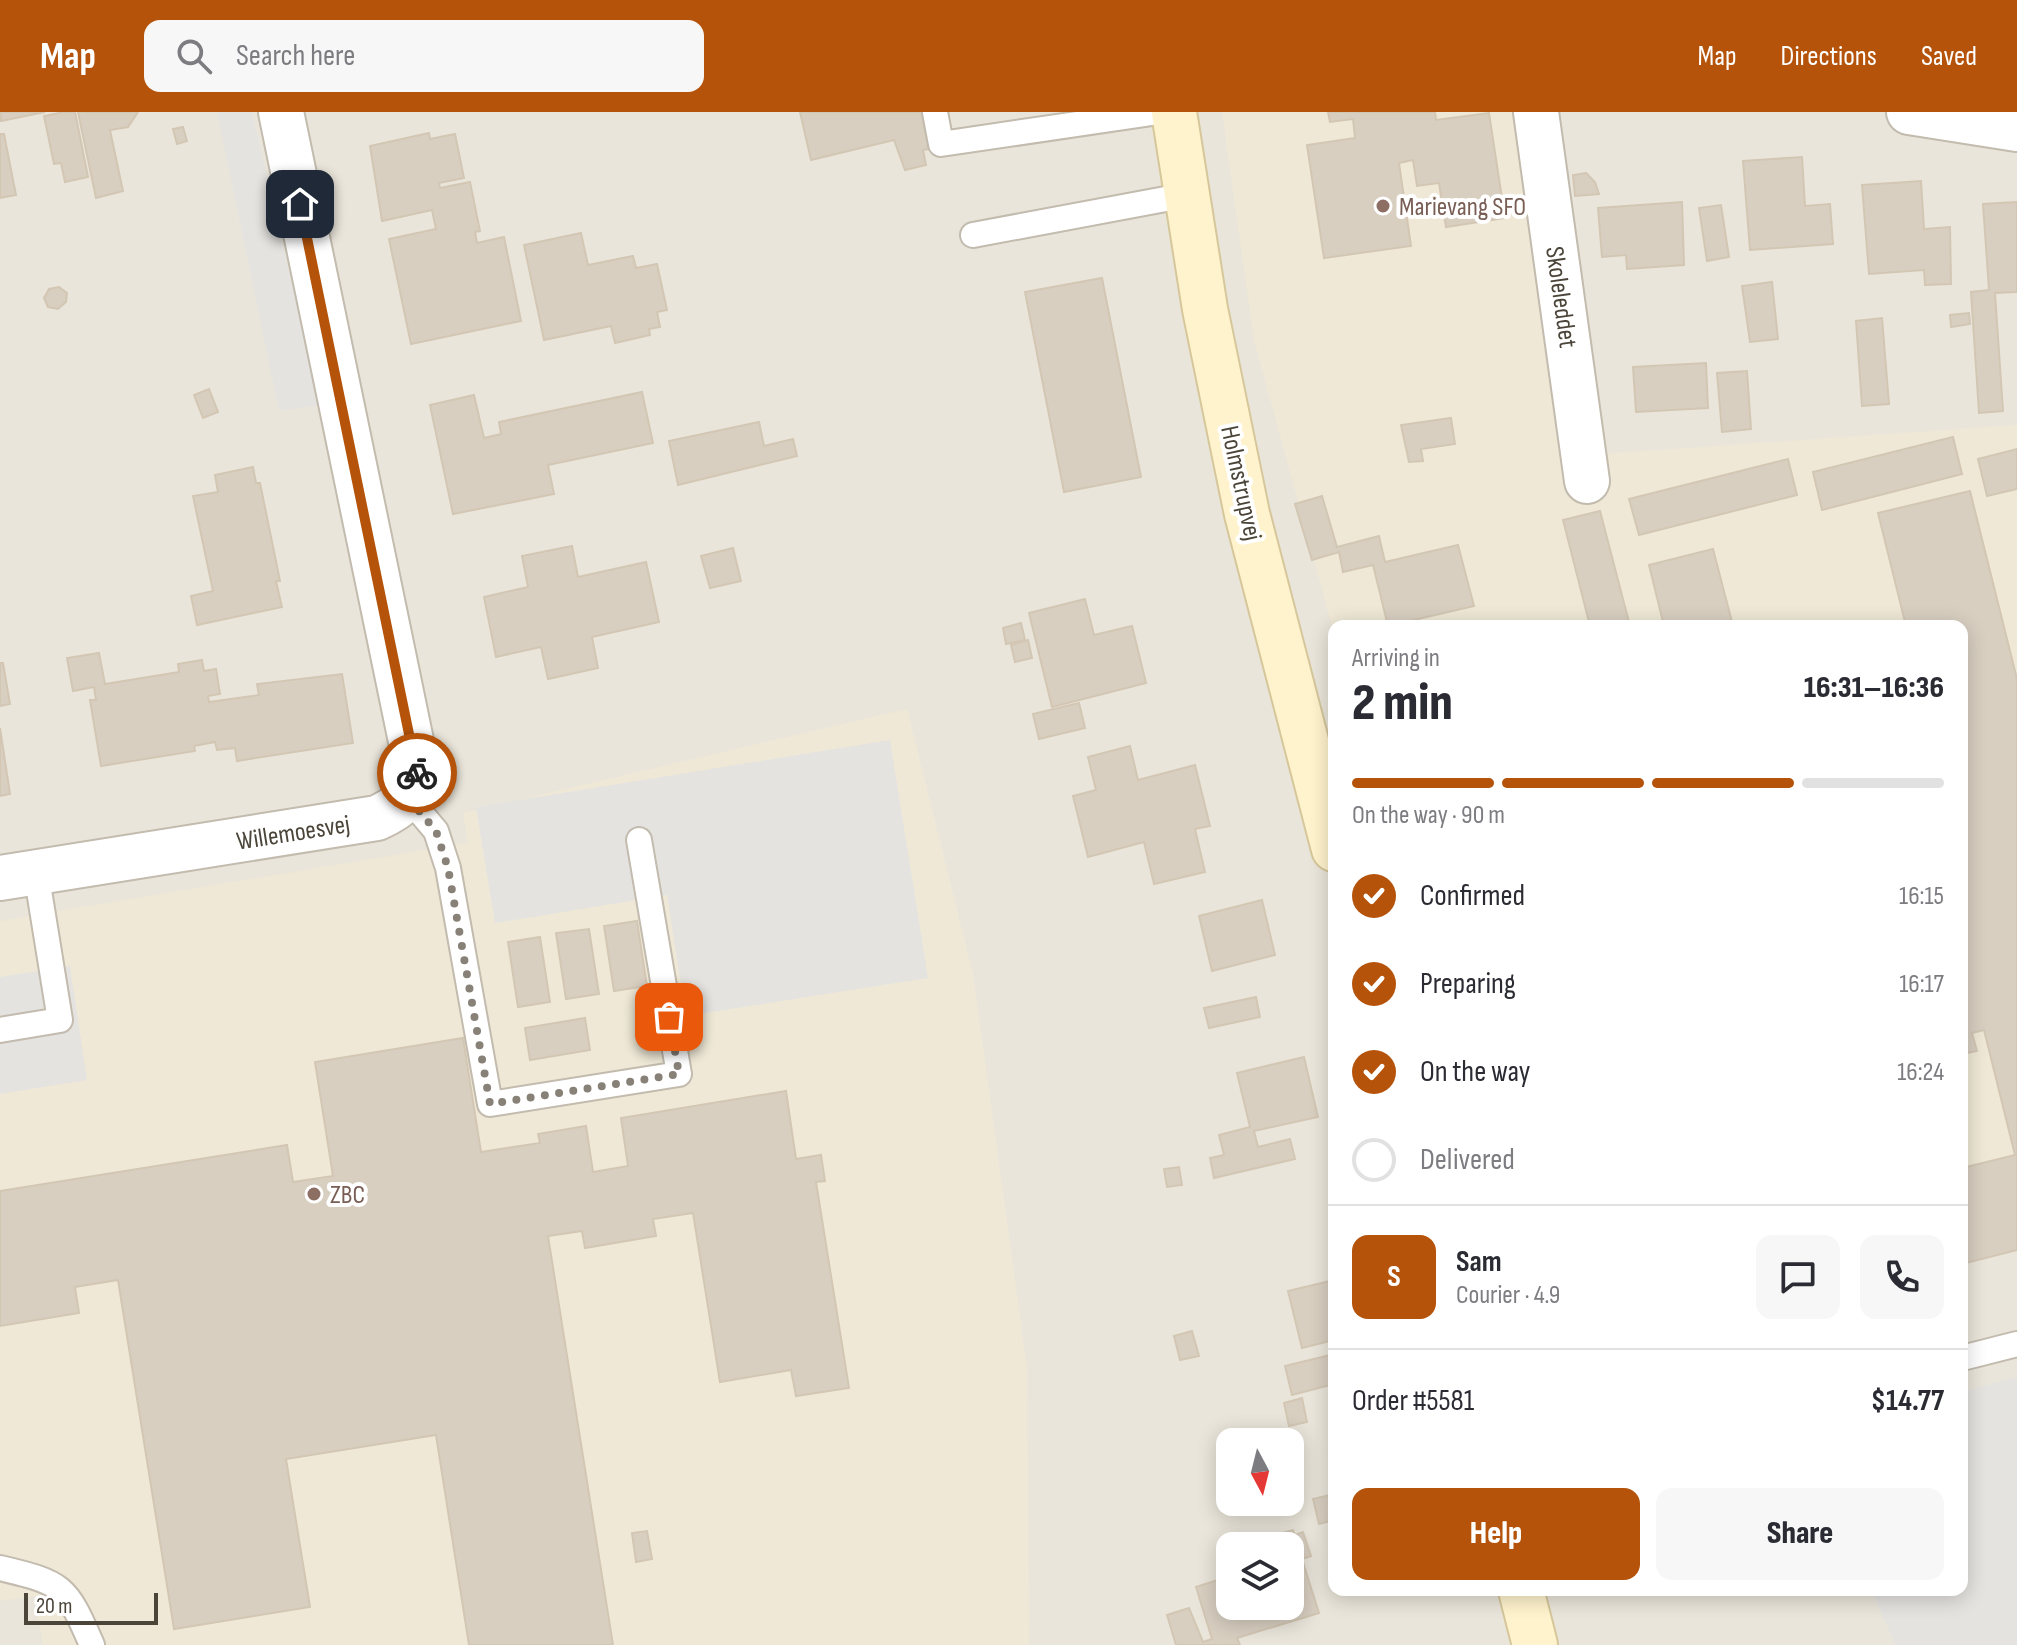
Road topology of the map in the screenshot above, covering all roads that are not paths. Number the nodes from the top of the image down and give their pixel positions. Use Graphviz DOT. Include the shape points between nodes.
graph roads {
  1 [pos="281,112"];
  2 [pos="935,112"];
  3 [pos="1159,112"];
  4 [pos="1174,112"];
  5 [pos="1909,112"];
  6 [pos="1540,113"];
  7 [pos="2017,129"];
  8 [pos="1187,195"];
  9 [pos="973,235"];
  10 [pos="1587,481"];
  11 [pos="409,799"];
  12 [pos="1328,826"];
  13 [pos="639,840"];
  14 [pos="18,875"];
  15 [pos="0,1030"];
  16 [pos="2017,1344"];
  17 [pos="1968,1356"];
  18 [pos="0,1568"];
  19 [pos="1523,1596"];
  20 [pos="92,1645"];
  21 [pos="1535,1645"];
  1 -- 11 [label="street" via="417,770"];
  2 -- 3 [label="lane" via="941,144"];
  4 -- 8 [label="street, Holmstrupvej"];
  5 -- 7 [label="street"];
  6 -- 10 [label="street, Skoleleddet"];
  8 -- 9 [label="lane"];
  8 -- 12 [label="street, Holmstrupvej" via="1247,514"];
  11 -- 13 [label="lane" via="436,831 448,868 490,1104 679,1074"];
  11 -- 14 [label="street, Willemoesvej" via="377,818"];
  14 -- 15 [label="lane" via="60,1020"];
  16 -- 17 [label="lane"];
  18 -- 20 [label="lane" via="49,1580 72,1600"];
  19 -- 21 [label="street"];
}
